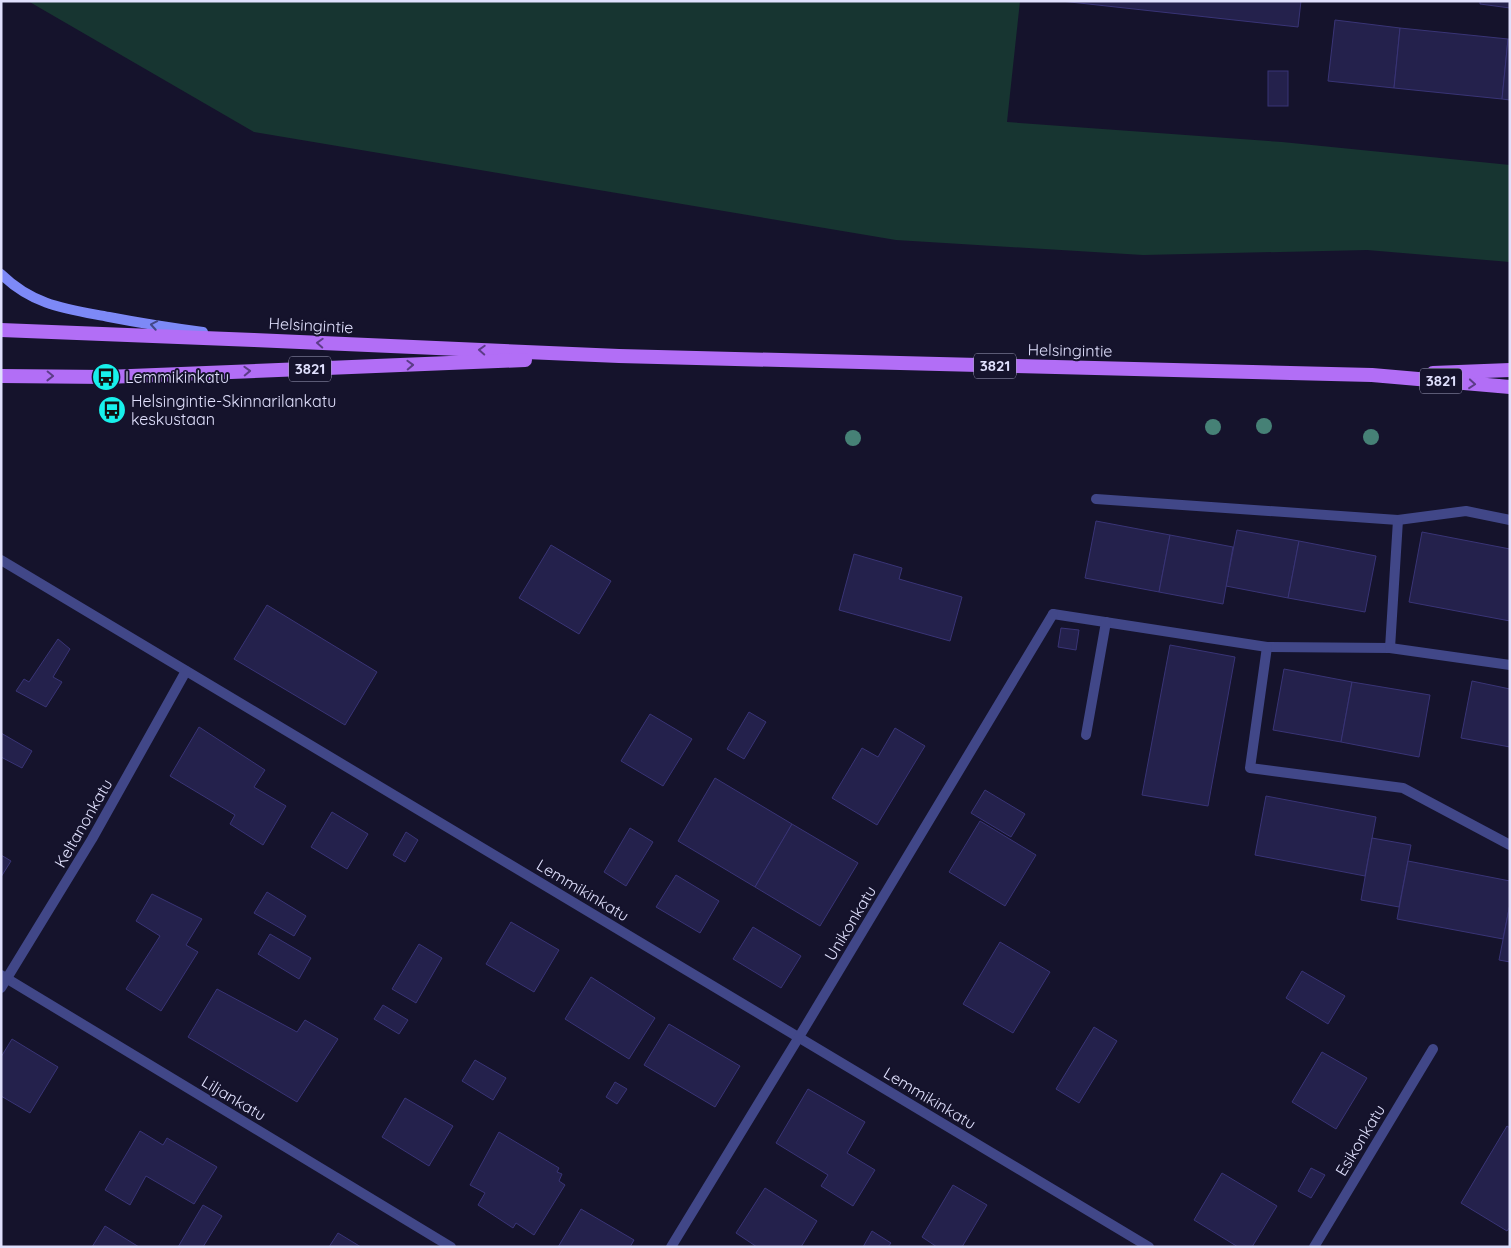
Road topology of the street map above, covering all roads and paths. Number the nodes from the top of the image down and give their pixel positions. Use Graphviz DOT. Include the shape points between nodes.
graph roads {
  1 [pos="1,274"];
  2 [pos="1,330"];
  3 [pos="254,340"];
  4 [pos="619,356"];
  5 [pos="1510,370"];
  6 [pos="1372,375"];
  7 [pos="1,376"];
  8 [pos="1510,387"];
  9 [pos="1096,499"];
  10 [pos="1398,520"];
  11 [pos="1510,520"];
  12 [pos="1,560"];
  13 [pos="1106,622"];
  14 [pos="1267,647"];
  15 [pos="1390,648"];
  16 [pos="1510,665"];
  17 [pos="186,671"];
  18 [pos="1086,735"];
  19 [pos="1510,845"];
  20 [pos="4,977"];
  21 [pos="1,988"];
  22 [pos="799,1037"];
  23 [pos="1433,1049"];
  24 [pos="450,1247"];
  25 [pos="671,1247"];
  26 [pos="1149,1247"];
  27 [pos="1314,1247"];
  3 -- 1 [label="main road, one-way" via="55,307 32,297"];
  2 -- 3 [label="main road, Helsingintie / 3821"];
  4 -- 3 [label="main road, Helsingintie / 3821, one-way"];
  4 -- 6 [label="main road, Helsingintie / 3821"];
  7 -- 4 [label="main road, Helsingintie / 3821, one-way" via="106,377"];
  5 -- 6 [label="main road, Helsingintie / 3821"];
  6 -- 8 [label="main road, Helsingintie / 3821, one-way"];
  9 -- 10 [label="street"];
  10 -- 11 [label="street" via="1466,511"];
  10 -- 15 [label="street"];
  12 -- 17 [label="street, Lemmikinkatu"];
  13 -- 14 [label="street"];
  13 -- 18 [label="street"];
  13 -- 22 [label="street, Unikonkatu" via="1053,614"];
  14 -- 15 [label="street"];
  14 -- 19 [label="street" via="1250,768 1403,788"];
  15 -- 16 [label="street"];
  17 -- 20 [label="street, Keltanonkatu" via="92,839"];
  17 -- 22 [label="street, Lemmikinkatu"];
  20 -- 21 [label="street, Keltanonkatu"];
  20 -- 24 [label="street, Liljankatu"];
  22 -- 25 [label="street, Unikonkatu"];
  22 -- 26 [label="street, Lemmikinkatu"];
  23 -- 27 [label="street, Esikonkatu"];
}
